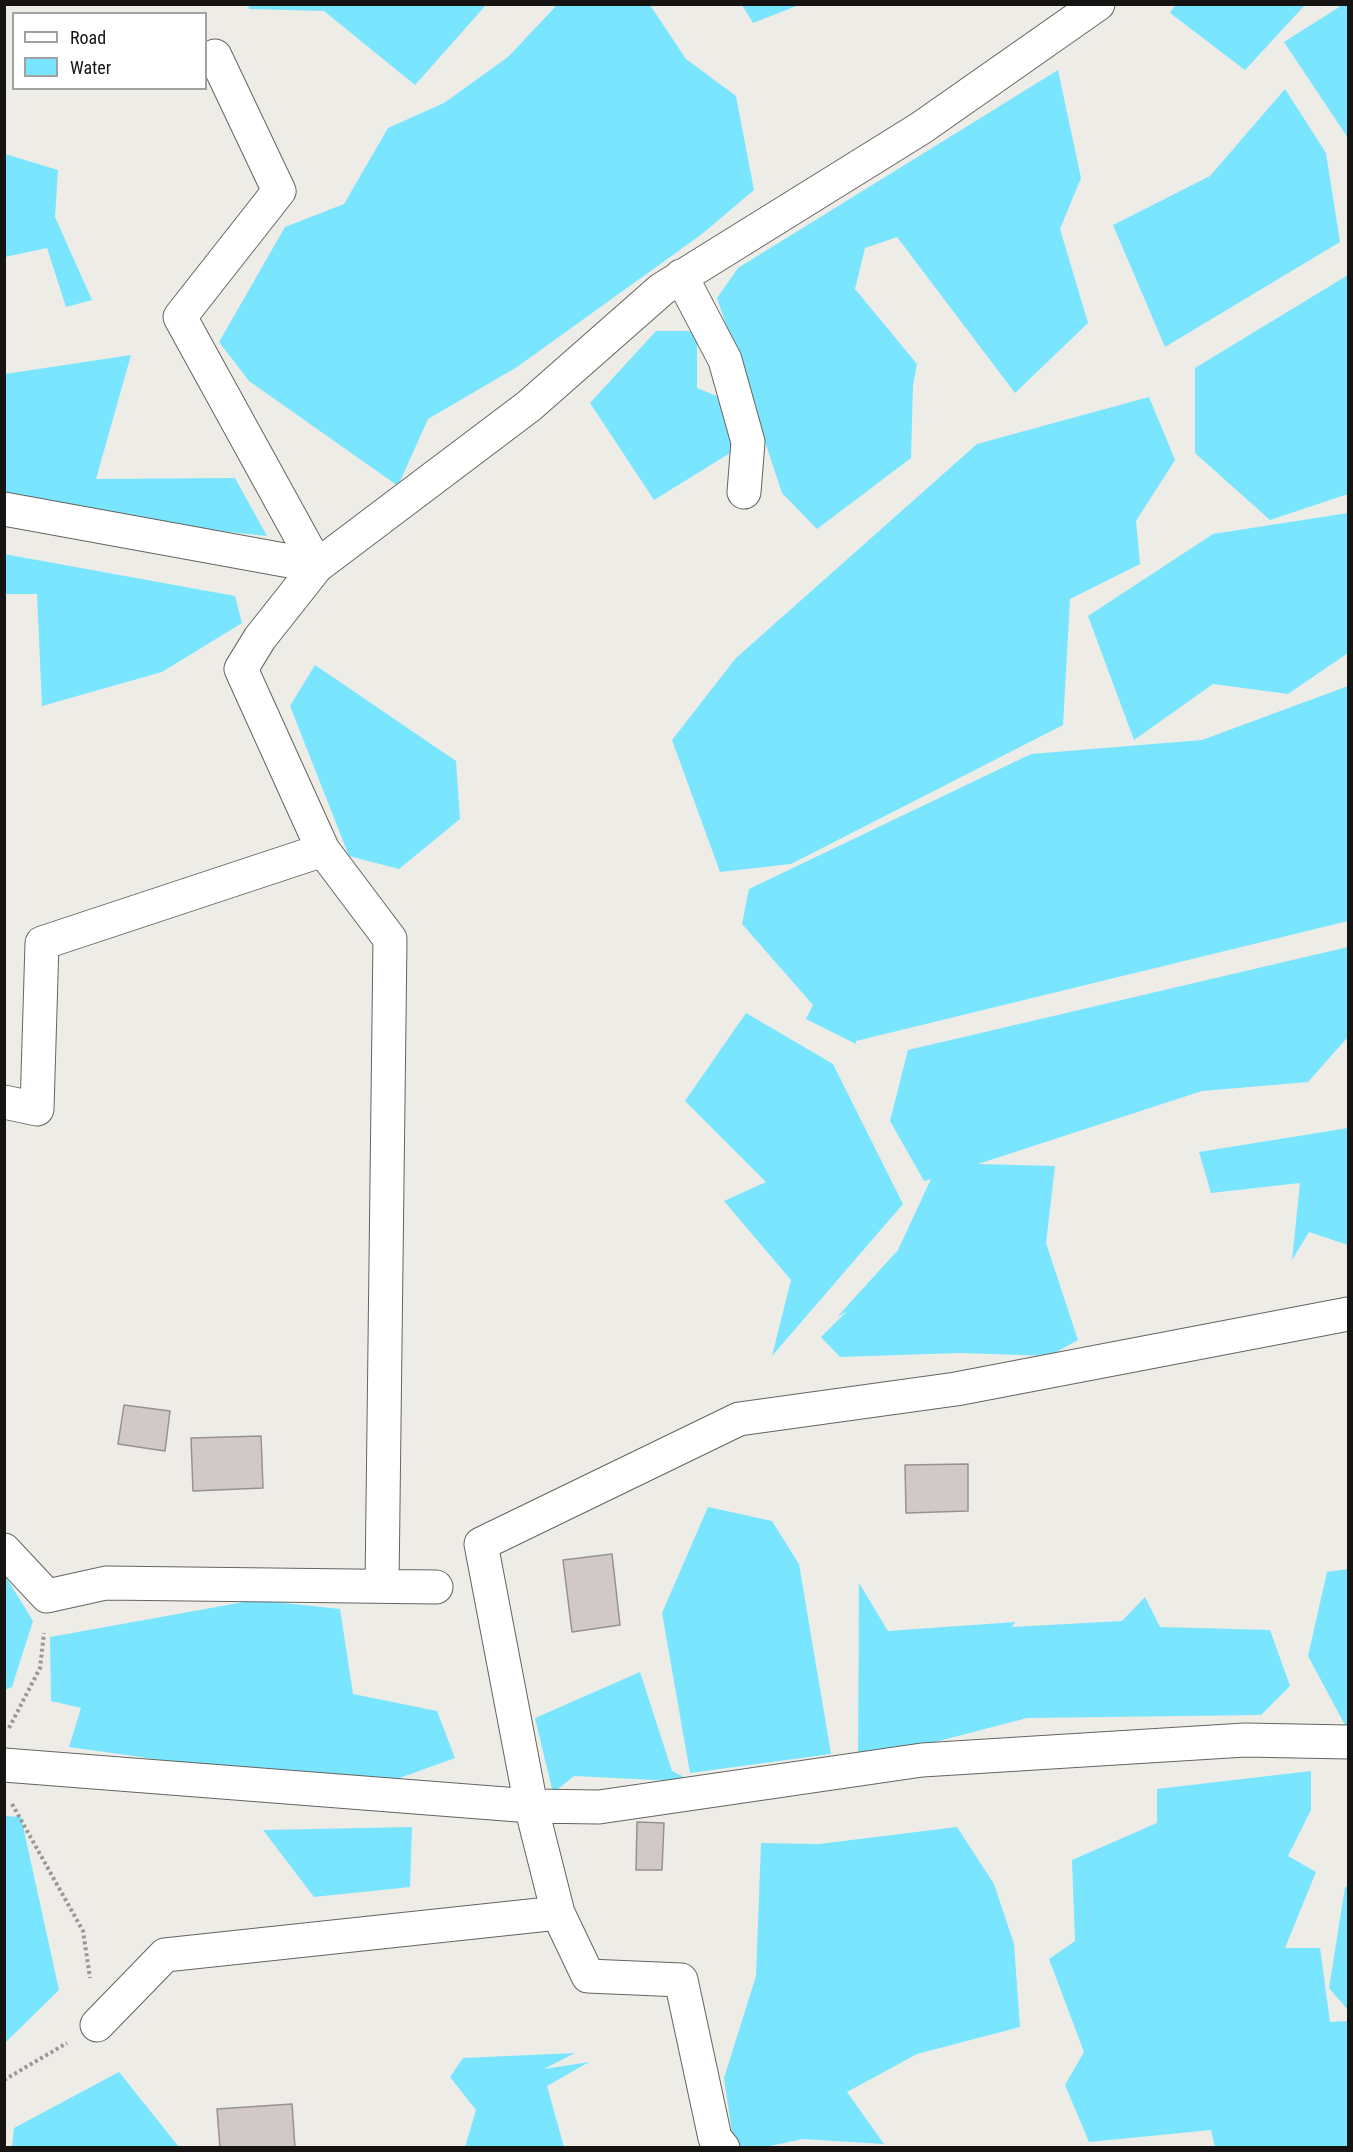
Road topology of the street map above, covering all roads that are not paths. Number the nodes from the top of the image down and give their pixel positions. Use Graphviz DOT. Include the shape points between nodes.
graph roads {
  1 [pos="1098,4"];
  2 [pos="215,56"];
  3 [pos="681,276"];
  4 [pos="744,492"];
  5 [pos="4,508"];
  6 [pos="317,566"];
  7 [pos="323,850"];
  8 [pos="4,1102"];
  9 [pos="1348,1314"];
  10 [pos="4,1550"];
  11 [pos="382,1586"];
  12 [pos="436,1587"];
  13 [pos="1348,1742"];
  14 [pos="4,1765"];
  15 [pos="531,1806"];
  16 [pos="558,1913"];
  17 [pos="97,2025"];
  18 [pos="723,2148"];
  1 -- 3 [label="street" via="921,128"];
  2 -- 6 [label="street" via="279,190 180,317"];
  3 -- 4 [label="street" via="725,360 748,442"];
  3 -- 6 [label="street" via="529,406"];
  5 -- 6 [label="street"];
  6 -- 7 [label="street" via="260,638 241,669"];
  7 -- 8 [label="street" via="42,943 37,1109"];
  7 -- 11 [label="street" via="390,939"];
  9 -- 15 [label="street" via="956,1389 739,1419 481,1544"];
  10 -- 11 [label="street" via="47,1596 106,1583"];
  11 -- 12 [label="street"];
  13 -- 15 [label="street" via="1245,1740 922,1760 599,1807"];
  14 -- 15 [label="street"];
  15 -- 16 [label="street"];
  16 -- 17 [label="street" via="165,1955"];
  16 -- 18 [label="street" via="588,1977 681,1980 715,2138"];
}
